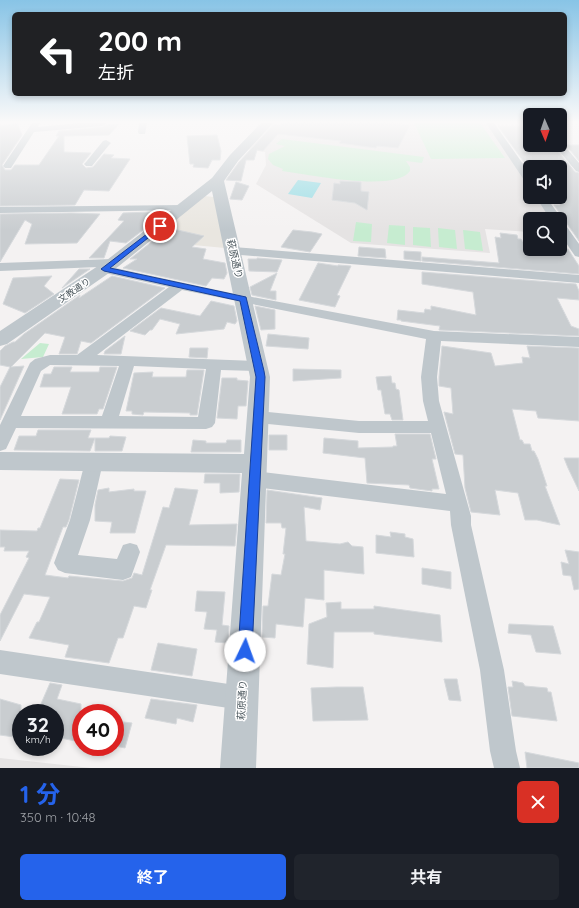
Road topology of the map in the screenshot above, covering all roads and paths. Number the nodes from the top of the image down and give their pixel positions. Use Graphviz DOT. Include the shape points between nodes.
graph roads {
  1 [pos="13,159"];
  2 [pos="93,159"];
  3 [pos="234,159"];
  4 [pos="570,159"];
  5 [pos="89,164"];
  6 [pos="8,166"];
  7 [pos="567,167"];
  8 [pos="578,168"];
  9 [pos="218,181"];
  10 [pos="183,208"];
  11 [pos="0,210"];
  12 [pos="567,235"];
  13 [pos="233,251"];
  14 [pos="579,252"];
  15 [pos="109,266"];
  16 [pos="0,267"];
  17 [pos="579,279"];
  18 [pos="180,286"];
  19 [pos="244,299"];
  20 [pos="434,336"];
  21 [pos="0,340"];
  22 [pos="579,342"];
  23 [pos="81,360"];
  24 [pos="128,361"];
  25 [pos="214,364"];
  26 [pos="258,366"];
  27 [pos="258,418"];
  28 [pos="10,422"];
  29 [pos="109,422"];
  30 [pos="437,427"];
  31 [pos="0,444"];
  32 [pos="0,461"];
  33 [pos="94,462"];
  34 [pos="255,472"];
  35 [pos="458,504"];
  36 [pos="130,552"];
  37 [pos="0,662"];
  38 [pos="242,698"];
  39 [pos="238,768"];
  40 [pos="507,768"];
  1 -- 6 [label="street"];
  2 -- 5 [label="street"];
  3 -- 9 [label="street, 文教通り"];
  4 -- 8 [label="street"];
  7 -- 8 [label="street"];
  9 -- 10 [label="street, 文教通り"];
  9 -- 13 [label="street, 萩原通り"];
  10 -- 11 [label="street"];
  10 -- 15 [label="street, 文教通り"];
  12 -- 14 [label="street"];
  13 -- 17 [label="street"];
  13 -- 19 [label="street, 萩原通り"];
  15 -- 16 [label="street"];
  15 -- 18 [label="street"];
  15 -- 21 [label="street, 文教通り"];
  18 -- 19 [label="street"];
  18 -- 23 [label="street"];
  19 -- 20 [label="street"];
  19 -- 26 [label="street, 萩原通り"];
  20 -- 22 [label="street"];
  20 -- 30 [label="street" via="429,377"];
  23 -- 24 [label="street"];
  23 -- 28 [label="street" via="50,360 37,364"];
  24 -- 25 [label="street"];
  24 -- 29 [label="street"];
  25 -- 26 [label="street"];
  25 -- 29 [label="street" via="206,423"];
  26 -- 27 [label="street, 萩原通り"];
  27 -- 30 [label="street" via="360,427"];
  27 -- 34 [label="street, 萩原通り"];
  28 -- 29 [label="street"];
  28 -- 31 [label="street"];
  30 -- 35 [label="street"];
  32 -- 33 [label="street"];
  33 -- 34 [label="street"];
  33 -- 36 [label="street" via="80,520 65,563 123,570"];
  34 -- 35 [label="street"];
  34 -- 38 [label="street, 萩原通り"];
  35 -- 40 [label="street" via="492,670"];
  37 -- 38 [label="street"];
  38 -- 39 [label="street, 萩原通り"];
}
